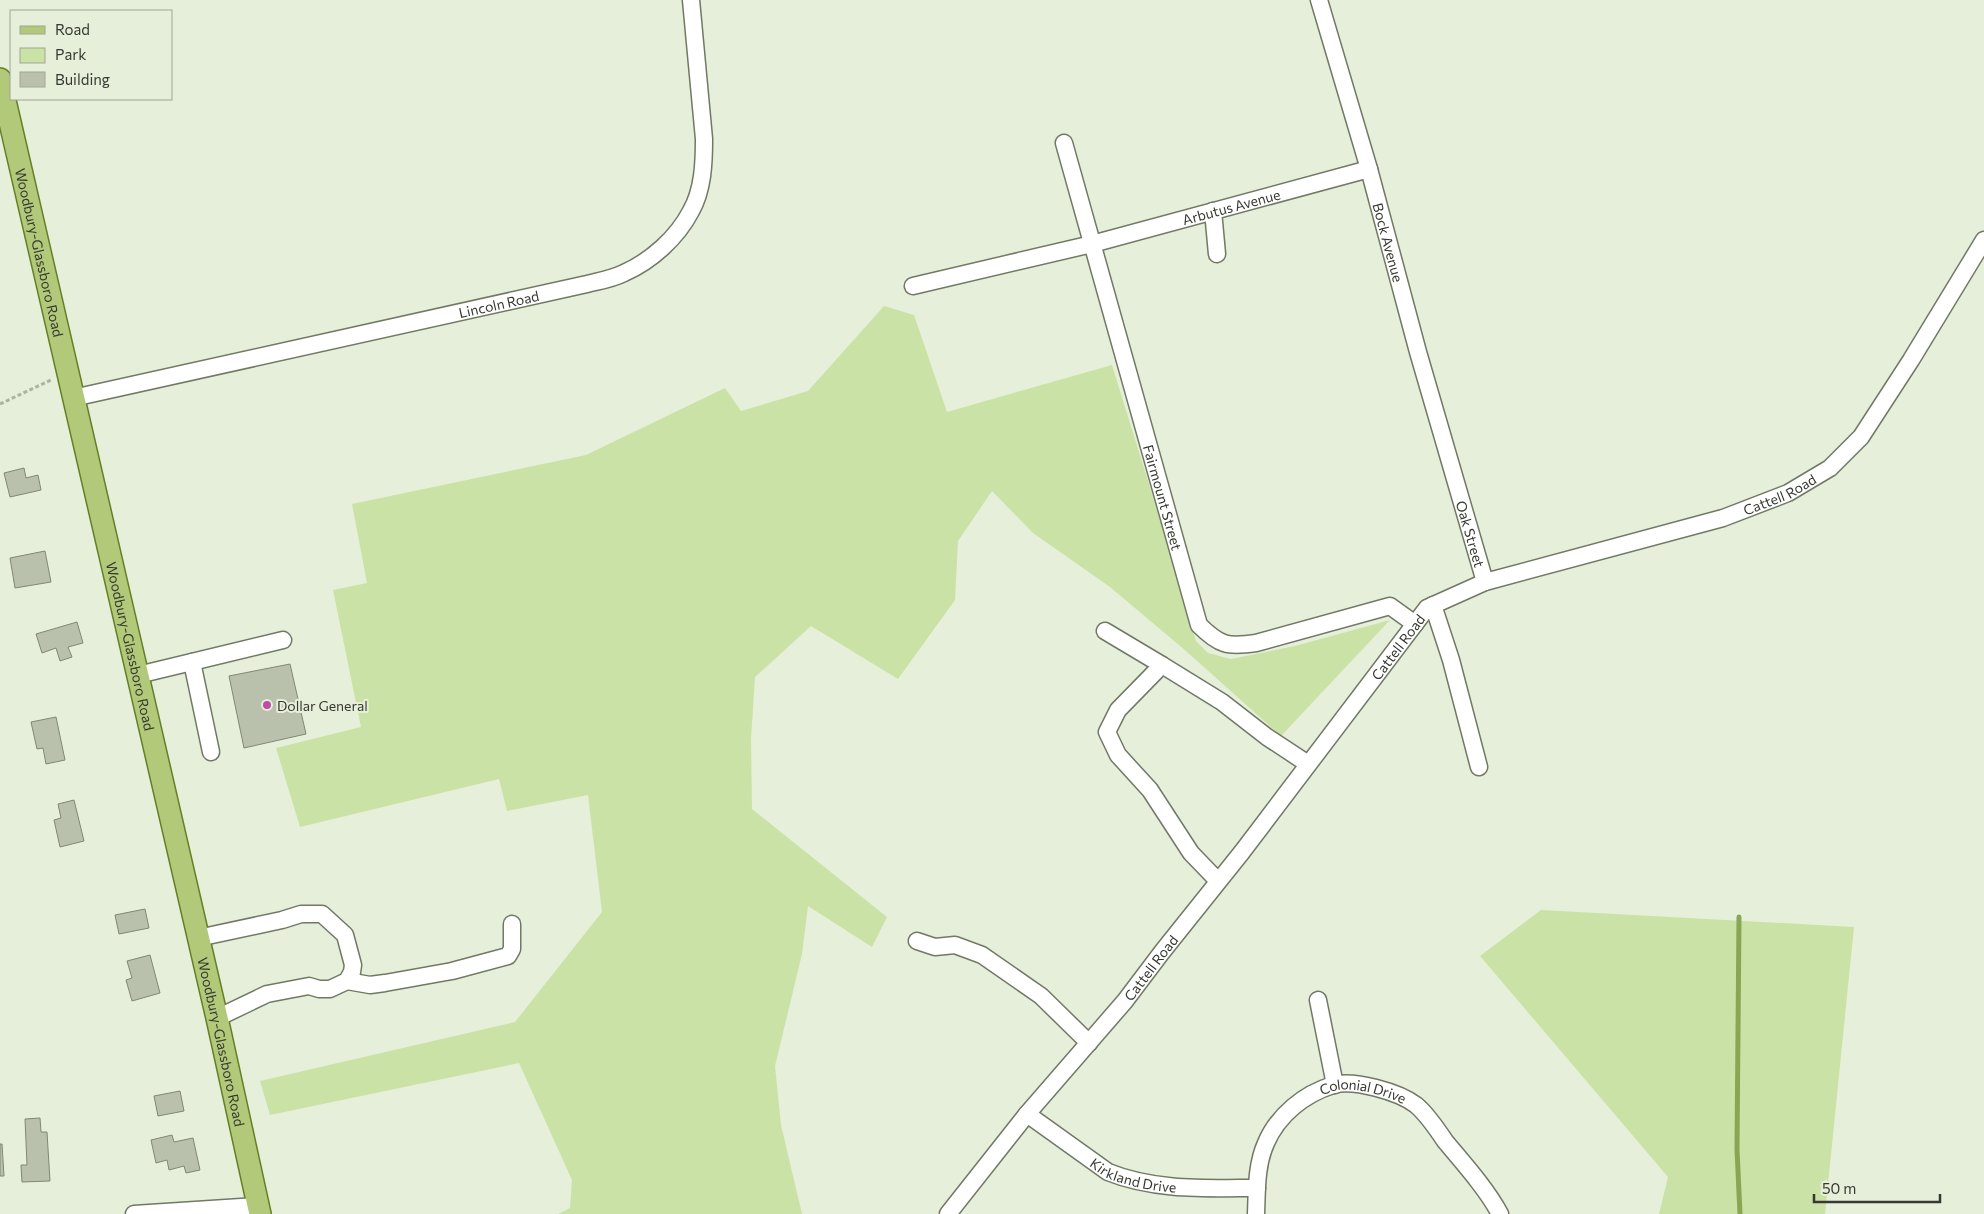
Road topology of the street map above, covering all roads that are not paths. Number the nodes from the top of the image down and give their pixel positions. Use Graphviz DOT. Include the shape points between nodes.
graph roads {
  1 [pos="691,0"];
  2 [pos="1319,0"];
  3 [pos="0,79"];
  4 [pos="1064,143"];
  5 [pos="1369,169"];
  6 [pos="1213,211"];
  7 [pos="1984,240"];
  8 [pos="1092,244"];
  9 [pos="1217,254"];
  10 [pos="913,286"];
  11 [pos="73,398"];
  12 [pos="1456,486"];
  13 [pos="1485,582"];
  14 [pos="1433,605"];
  15 [pos="1415,624"];
  16 [pos="1105,631"];
  17 [pos="283,640"];
  18 [pos="192,662"];
  19 [pos="1162,665"];
  20 [pos="138,675"];
  21 [pos="211,752"];
  22 [pos="1308,764"];
  23 [pos="1479,767"];
  24 [pos="1218,881"];
  25 [pos="512,924"];
  26 [pos="198,938"];
  27 [pos="917,941"];
  28 [pos="346,981"];
  29 [pos="1318,1000"];
  30 [pos="217,1018"];
  31 [pos="1089,1043"];
  32 [pos="1334,1085"];
  33 [pos="1028,1114"];
  34 [pos="1257,1188"];
  35 [pos="259,1210"];
  36 [pos="134,1214"];
  37 [pos="948,1214"];
  38 [pos="1256,1214"];
  39 [pos="1500,1214"];
  1 -- 11 [label="street, Lincoln Road" via="704,160 692,210 673,236 648,260 623,274 587,284"];
  2 -- 5 [label="street, Bock Avenue"];
  3 -- 11 [label="main road, Woodbury-Glassboro Road"];
  4 -- 8 [label="street, Fairmount Street"];
  5 -- 6 [label="street, Arbutus Avenue"];
  5 -- 12 [label="street, Bock Avenue"];
  6 -- 8 [label="street, Arbutus Avenue"];
  6 -- 9 [label="street"];
  7 -- 13 [label="street, Cattell Road" via="1861,438 1830,468 1788,493 1722,518"];
  8 -- 10 [label="street, Arbutus Avenue"];
  8 -- 15 [label="street, Fairmount Street" via="1199,625 1213,639 1234,646 1256,643 1390,606"];
  11 -- 20 [label="main road, Woodbury-Glassboro Road"];
  12 -- 13 [label="street, Oak Street"];
  13 -- 14 [label="street, Cattell Road"];
  14 -- 15 [label="street, Cattell Road"];
  14 -- 23 [label="street" via="1452,660"];
  15 -- 22 [label="street, Cattell Road"];
  16 -- 19 [label="street"];
  17 -- 18 [label="street"];
  18 -- 20 [label="street"];
  18 -- 21 [label="street"];
  19 -- 22 [label="street" via="1222,702 1267,738"];
  19 -- 24 [label="street" via="1118,710 1107,732 1118,755 1150,790 1191,853"];
  20 -- 26 [label="main road, Woodbury-Glassboro Road"];
  22 -- 24 [label="street, Cattell Road"];
  24 -- 31 [label="street, Cattell Road"];
  25 -- 28 [label="street" via="512,949 508,956 385,984"];
  26 -- 28 [label="street" via="301,914 322,914 345,934 353,965"];
  26 -- 30 [label="main road, Woodbury-Glassboro Road"];
  27 -- 31 [label="street" via="935,947 955,945 982,955 1041,996"];
  28 -- 30 [label="street" via="330,988 309,986 267,994"];
  29 -- 32 [label="street"];
  30 -- 35 [label="main road, Woodbury-Glassboro Road"];
  31 -- 33 [label="street, Cattell Road"];
  32 -- 34 [label="street, Colonial Drive" via="1303,1099 1274,1127 1265,1144"];
  32 -- 39 [label="street, Colonial Drive" via="1367,1085 1416,1106"];
  33 -- 34 [label="street, Kirkland Drive" via="1108,1172 1124,1178 1147,1185"];
  33 -- 37 [label="street, Cattell Road"];
  34 -- 38 [label="street, Colonial Drive"];
  35 -- 36 [label="street"];
}
